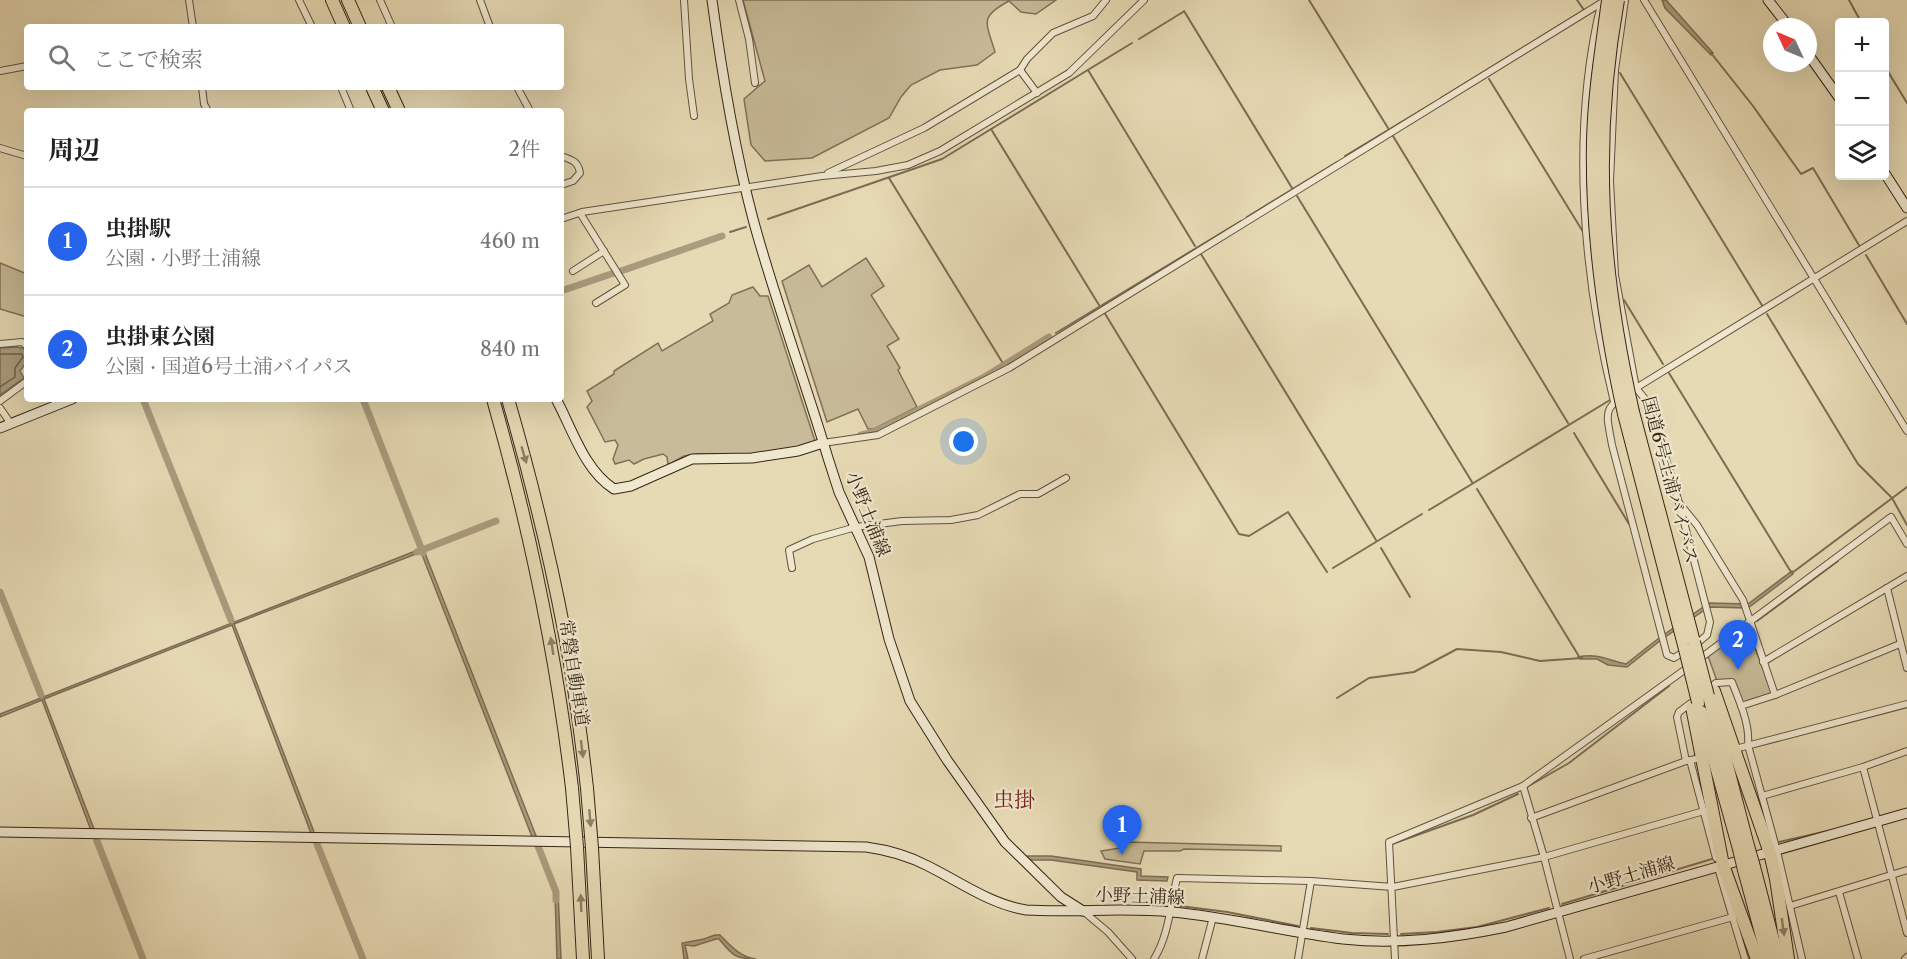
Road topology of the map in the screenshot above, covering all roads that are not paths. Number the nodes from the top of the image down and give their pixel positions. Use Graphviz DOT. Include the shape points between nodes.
graph roads {
  1 [pos="189,0"];
  2 [pos="299,0"];
  3 [pos="332,0"];
  4 [pos="348,0"];
  5 [pos="380,0"];
  6 [pos="480,0"];
  7 [pos="684,0"];
  8 [pos="712,0"];
  9 [pos="739,0"];
  10 [pos="1106,0"];
  11 [pos="1144,0"];
  12 [pos="1618,0"];
  13 [pos="1625,0"];
  14 [pos="1644,0"];
  15 [pos="1768,0"];
  16 [pos="1604,1"];
  17 [pos="1782,18"];
  18 [pos="193,24"];
  19 [pos="311,24"];
  20 [pos="343,24"];
  21 [pos="359,24"];
  22 [pos="391,24"];
  23 [pos="489,24"];
  24 [pos="24,67"];
  25 [pos="1817,67"];
  26 [pos="1020,70"];
  27 [pos="0,71"];
  28 [pos="755,83"];
  29 [pos="202,90"];
  30 [pos="342,90"];
  31 [pos="373,90"];
  32 [pos="389,90"];
  33 [pos="519,90"];
  34 [pos="1037,93"];
  35 [pos="1835,93"];
  36 [pos="206,108"];
  37 [pos="350,108"];
  38 [pos="382,108"];
  39 [pos="398,108"];
  40 [pos="528,108"];
  41 [pos="694,116"];
  42 [pos="0,148"];
  43 [pos="24,155"];
  44 [pos="564,157"];
  45 [pos="822,176"];
  46 [pos="1889,180"];
  47 [pos="564,184"];
  48 [pos="745,187"];
  49 [pos="1907,208"];
  50 [pos="580,213"];
  51 [pos="564,218"];
  52 [pos="1907,221"];
  53 [pos="604,251"];
  54 [pos="573,271"];
  55 [pos="1815,279"];
  56 [pos="596,303"];
  57 [pos="0,344"];
  58 [pos="24,344"];
  59 [pos="24,383"];
  60 [pos="1636,388"];
  61 [pos="0,401"];
  62 [pos="65,402"];
  63 [pos="494,402"];
  64 [pos="509,402"];
  65 [pos="558,402"];
  66 [pos="1614,402"];
  67 [pos="0,408"];
  68 [pos="1628,413"];
  69 [pos="11,424"];
  70 [pos="0,428"];
  71 [pos="1907,431"];
  72 [pos="823,443"];
  73 [pos="1066,478"];
  74 [pos="1679,503"];
  75 [pos="856,527"];
  76 [pos="1907,544"];
  77 [pos="792,568"];
  78 [pos="1907,576"];
  79 [pos="1887,588"];
  80 [pos="1751,621"];
  81 [pos="1900,644"];
  82 [pos="1689,646"];
  83 [pos="1763,662"];
  84 [pos="1907,668"];
  85 [pos="1775,695"];
  86 [pos="1703,699"];
  87 [pos="1907,704"];
  88 [pos="1740,706"];
  89 [pos="1748,745"];
  90 [pos="1738,748"];
  91 [pos="1907,751"];
  92 [pos="1701,758"];
  93 [pos="1688,761"];
  94 [pos="1863,766"];
  95 [pos="1522,786"];
  96 [pos="1762,796"];
  97 [pos="1704,811"];
  98 [pos="1907,813"];
  99 [pos="1531,818"];
  100 [pos="1878,822"];
  101 [pos="0,832"];
  102 [pos="1774,852"];
  103 [pos="1544,857"];
  104 [pos="1721,866"];
  105 [pos="1749,868"];
  106 [pos="1907,870"];
  107 [pos="1893,876"];
  108 [pos="1311,881"];
  109 [pos="1393,886"];
  110 [pos="1839,892"];
  111 [pos="1790,906"];
  112 [pos="1083,911"];
  113 [pos="1169,912"];
  114 [pos="1558,912"];
  115 [pos="1213,917"];
  116 [pos="1733,917"];
  117 [pos="1303,933"];
  118 [pos="1907,933"];
  119 [pos="1395,941"];
  120 [pos="583,959"];
  121 [pos="598,959"];
  122 [pos="1132,959"];
  123 [pos="1154,959"];
  124 [pos="1202,959"];
  125 [pos="1298,959"];
  126 [pos="1395,959"];
  127 [pos="1570,959"];
  128 [pos="1584,959"];
  129 [pos="1745,959"];
  130 [pos="1757,959"];
  131 [pos="1768,959"];
  132 [pos="1778,959"];
  133 [pos="1788,959"];
  134 [pos="1802,959"];
  135 [pos="1858,959"];
  1 -- 18 [label="street"];
  2 -- 19 [label="street"];
  3 -- 20 [label="highway"];
  4 -- 21 [label="highway"];
  5 -- 22 [label="street"];
  6 -- 23 [label="street"];
  7 -- 41 [label="street"];
  8 -- 48 [label="main road, 小野土浦線" via="723,85"];
  9 -- 28 [label="street"];
  10 -- 26 [label="street" via="1093,16 1053,33"];
  11 -- 34 [label="street" via="1069,73"];
  12 -- 68 [label="highway, 国道6号土浦バイパス, bridge" via="1608,64 1602,178 1610,292"];
  13 -- 60 [label="street" via="1615,70 1610,181 1616,275"];
  14 -- 55 [label="street"];
  15 -- 17 [label="main road"];
  16 -- 66 [label="street" via="1596,25 1582,185 1595,308"];
  16 -- 68 [label="highway, 国道6号土浦バイパス, bridge" via="1595,105 1596,250 1612,360"];
  16 -- 72 [label="street" via="1009,368 878,435"];
  24 -- 27 [label="street"];
  25 -- 35 [label="main road"];
  26 -- 34 [label="street"];
  26 -- 45 [label="street" via="924,128"];
  29 -- 36 [label="street"];
  30 -- 37 [label="street"];
  31 -- 38 [label="highway"];
  32 -- 39 [label="highway"];
  33 -- 40 [label="street"];
  34 -- 45 [label="street" via="940,151 908,165"];
  42 -- 43 [label="street"];
  44 -- 47 [label="street" via="575,161 580,173"];
  45 -- 48 [label="street"];
  46 -- 49 [label="main road"];
  48 -- 50 [label="street"];
  48 -- 72 [label="main road, 小野土浦線"];
  50 -- 51 [label="street"];
  50 -- 53 [label="street"];
  52 -- 55 [label="street"];
  53 -- 54 [label="street"];
  53 -- 56 [label="street" via="625,285"];
  55 -- 60 [label="street"];
  55 -- 71 [label="street"];
  57 -- 58 [label="street"];
  59 -- 61 [label="street"];
  60 -- 66 [label="street"];
  60 -- 74 [label="street" via="1650,405"];
  62 -- 69 [label="main road"];
  120 -- 63 [label="highway, 常磐自動車道, one-way, bridge" via="577,848 563,714 537,570"];
  64 -- 121 [label="highway, 常磐自動車道, one-way, bridge" via="551,565 578,711"];
  65 -- 72 [label="main road" via="587,459 614,489 631,486 692,459 752,458 798,452"];
  66 -- 74 [label="street" via="1607,415 1612,445 1667,655 1674,658 1707,635 1710,627"];
  67 -- 69 [label="street"];
  68 -- 82 [label="highway, 国道6号土浦バイパス"];
  69 -- 70 [label="main road"];
  72 -- 75 [label="main road, 小野土浦線" via="839,492"];
  73 -- 75 [label="street" via="1038,494 1020,494 978,515"];
  74 -- 80 [label="street" via="1743,600"];
  75 -- 77 [label="street" via="789,550"];
  75 -- 112 [label="main road, 小野土浦線" via="869,557 889,639 910,701 1005,843 1061,897"];
  76 -- 80 [label="street" via="1891,516"];
  78 -- 79 [label="street"];
  79 -- 81 [label="street"];
  79 -- 83 [label="street"];
  80 -- 83 [label="street"];
  80 -- 95 [label="street"];
  81 -- 84 [label="street"];
  81 -- 85 [label="street"];
  82 -- 86 [label="highway, 国道6号土浦バイパス, bridge" via="1693,681"];
  82 -- 86 [label="highway, 国道6号土浦バイパス, bridge" via="1698,658"];
  83 -- 85 [label="street"];
  85 -- 88 [label="street"];
  86 -- 102 [label="highway"];
  86 -- 104 [label="highway"];
  86 -- 105 [label="highway, 国道6号土浦バイパス, bridge"];
  87 -- 89 [label="street"];
  88 -- 89 [label="street" via="1749,734"];
  88 -- 93 [label="street" via="1732,682 1716,683 1679,712 1677,722"];
  89 -- 90 [label="street"];
  89 -- 96 [label="street"];
  91 -- 94 [label="street"];
  92 -- 93 [label="street"];
  93 -- 97 [label="street"];
  93 -- 99 [label="street"];
  94 -- 96 [label="street"];
  94 -- 100 [label="street"];
  95 -- 99 [label="street"];
  95 -- 109 [label="street" via="1389,842"];
  96 -- 102 [label="street"];
  97 -- 103 [label="street"];
  97 -- 104 [label="street"];
  98 -- 100 [label="main road, 小野土浦線"];
  99 -- 103 [label="street"];
  100 -- 102 [label="main road, 小野土浦線"];
  100 -- 107 [label="street"];
  101 -- 112 [label="main road" via="866,847 905,855 1011,907"];
  102 -- 104 [label="main road, 小野土浦線"];
  102 -- 111 [label="street"];
  102 -- 133 [label="highway, one-way"];
  103 -- 109 [label="street"];
  103 -- 114 [label="street"];
  104 -- 114 [label="main road, 小野土浦線"];
  104 -- 116 [label="street"];
  104 -- 130 [label="highway"];
  105 -- 131 [label="highway, 国道6号土浦バイパス"];
  105 -- 132 [label="highway, 国道6号土浦バイパス"];
  106 -- 107 [label="street"];
  107 -- 110 [label="street"];
  107 -- 118 [label="street"];
  108 -- 109 [label="street"];
  108 -- 113 [label="street" via="1177,878"];
  108 -- 117 [label="street"];
  109 -- 119 [label="street"];
  110 -- 111 [label="street"];
  110 -- 135 [label="street"];
  111 -- 134 [label="street"];
  112 -- 113 [label="main road, 小野土浦線"];
  112 -- 122 [label="street"];
  113 -- 115 [label="main road, 小野土浦線"];
  113 -- 123 [label="street"];
  114 -- 119 [label="main road, 小野土浦線" via="1466,935"];
  114 -- 127 [label="street"];
  115 -- 117 [label="main road, 小野土浦線"];
  115 -- 124 [label="street"];
  116 -- 128 [label="street"];
  116 -- 129 [label="street"];
  117 -- 119 [label="main road, 小野土浦線"];
  117 -- 125 [label="street"];
  119 -- 126 [label="street"];
}
